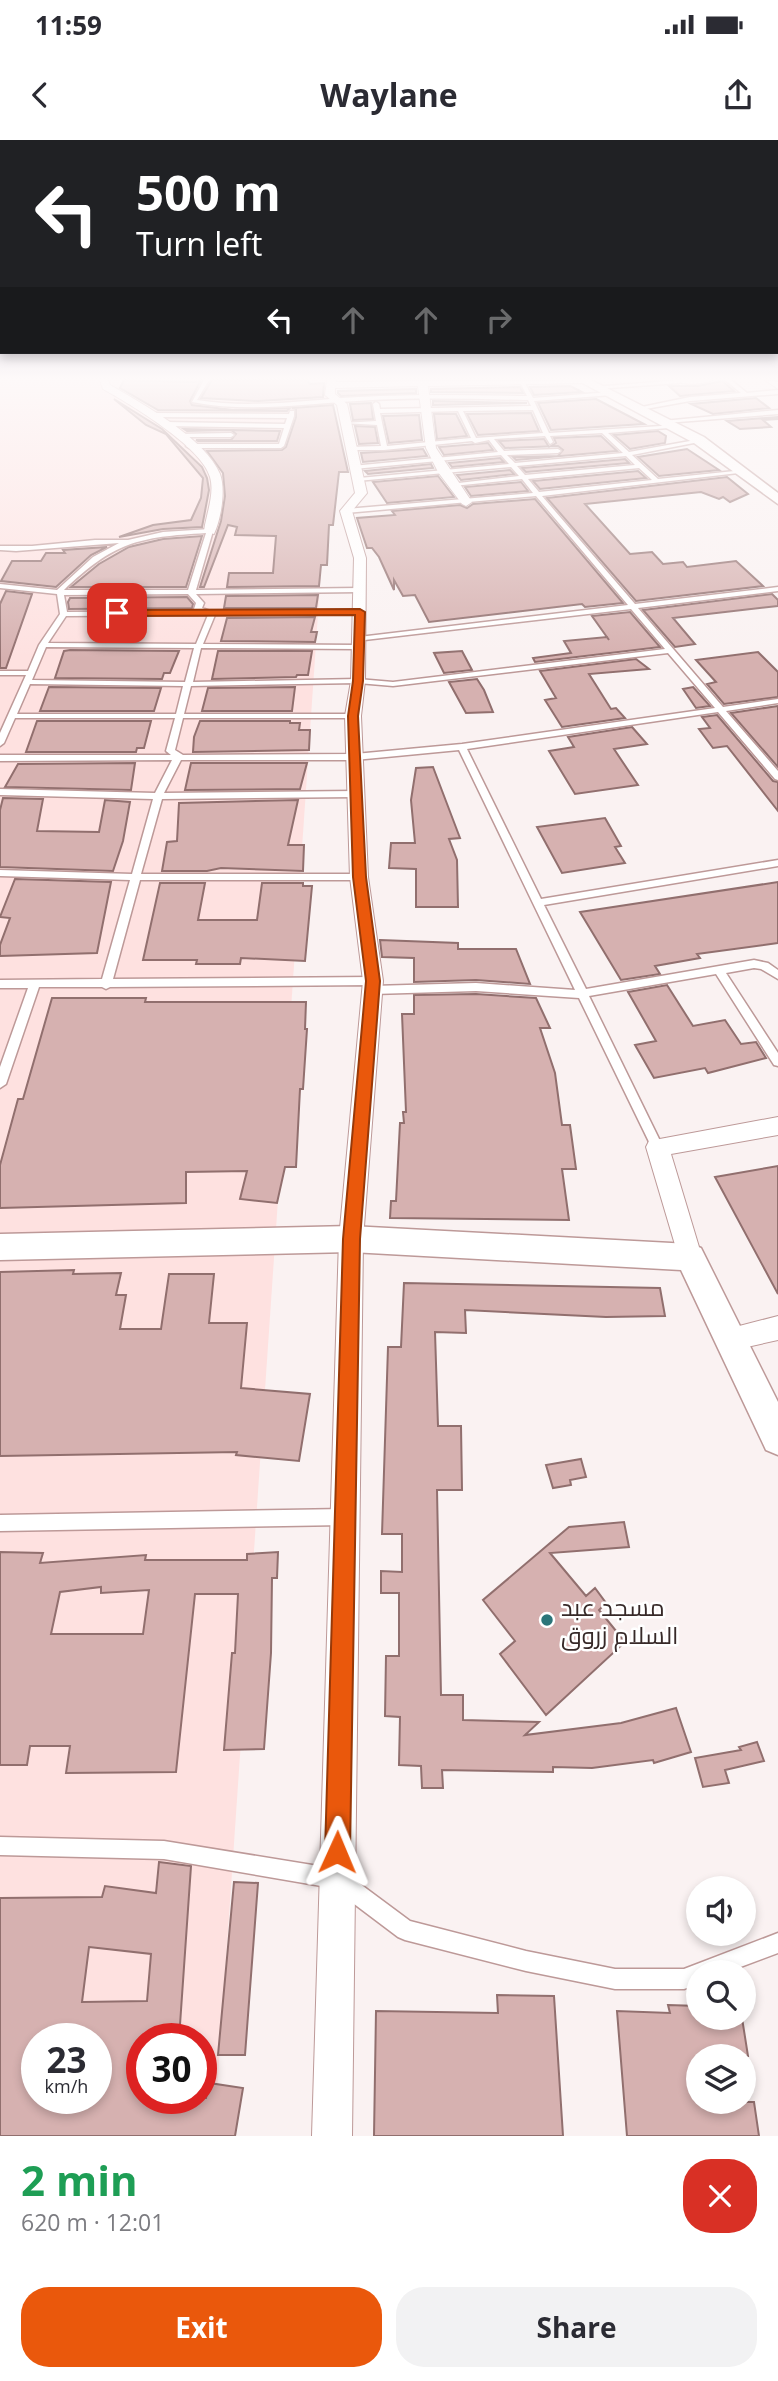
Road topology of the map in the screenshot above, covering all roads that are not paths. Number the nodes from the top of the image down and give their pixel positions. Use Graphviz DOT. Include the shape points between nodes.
graph roads {
  1 [pos="215,473"];
  2 [pos="356,473"];
  3 [pos="445,473"];
  4 [pos="521,473"];
  5 [pos="561,473"];
  6 [pos="577,473"];
  7 [pos="648,473"];
  8 [pos="734,473"];
  9 [pos="746,473"];
  10 [pos="523,476"];
  11 [pos="657,482"];
  12 [pos="453,484"];
  13 [pos="591,489"];
  14 [pos="772,489"];
  15 [pos="538,493"];
  16 [pos="778,500"];
  17 [pos="466,502"];
  18 [pos="346,511"];
  19 [pos="210,531"];
  20 [pos="127,541"];
  21 [pos="0,548"];
  22 [pos="0,586"];
  23 [pos="778,589"];
  24 [pos="60,590"];
  25 [pos="191,593"];
  26 [pos="360,601"];
  27 [pos="637,608"];
  28 [pos="64,614"];
  29 [pos="212,614"];
  30 [pos="359,643"];
  31 [pos="43,645"];
  32 [pos="198,647"];
  33 [pos="672,650"];
  34 [pos="0,673"];
  35 [pos="28,677"];
  36 [pos="358,681"];
  37 [pos="188,684"];
  38 [pos="778,701"];
  39 [pos="721,709"];
  40 [pos="12,716"];
  41 [pos="353,716"];
  42 [pos="179,718"];
  43 [pos="0,743"];
  44 [pos="463,747"];
  45 [pos="179,756"];
  46 [pos="355,757"];
  47 [pos="0,758"];
  48 [pos="778,777"];
  49 [pos="0,792"];
  50 [pos="356,794"];
  51 [pos="158,796"];
  52 [pos="778,863"];
  53 [pos="0,873"];
  54 [pos="136,877"];
  55 [pos="359,877"];
  56 [pos="538,903"];
  57 [pos="718,968"];
  58 [pos="778,975"];
  59 [pos="0,985"];
  60 [pos="34,985"];
  61 [pos="106,985"];
  62 [pos="373,985"];
  63 [pos="581,994"];
  64 [pos="778,1062"];
  65 [pos="0,1084"];
  66 [pos="778,1126"];
  67 [pos="657,1147"];
  68 [pos="351,1239"];
  69 [pos="0,1247"];
  70 [pos="690,1257"];
  71 [pos="778,1328"];
  72 [pos="729,1339"];
  73 [pos="778,1438"];
  74 [pos="344,1517"];
  75 [pos="0,1523"];
  76 [pos="0,1846"];
  77 [pos="337,1879"];
  78 [pos="778,1943"];
  79 [pos="734,1960"];
  80 [pos="686,1978"];
  81 [pos="332,2136"];
  1 -- 19 [label="street"];
  2 -- 18 [label="street" via="361,493"];
  3 -- 12 [label="street"];
  4 -- 10 [label="lane"];
  5 -- 10 [label="lane"];
  6 -- 13 [label="lane"];
  7 -- 11 [label="lane"];
  8 -- 11 [label="lane"];
  9 -- 14 [label="street"];
  10 -- 12 [label="lane"];
  10 -- 15 [label="lane"];
  11 -- 13 [label="lane"];
  12 -- 17 [label="street"];
  13 -- 15 [label="lane"];
  14 -- 16 [label="street"];
  15 -- 17 [label="lane"];
  15 -- 27 [label="lane"];
  17 -- 18 [label="lane"];
  18 -- 26 [label="street" via="360,558"];
  19 -- 20 [label="lane"];
  19 -- 25 [label="lane"];
  20 -- 21 [label="lane" via="94,540 31,550"];
  20 -- 24 [label="lane" via="83,567"];
  22 -- 24 [label="lane"];
  23 -- 27 [label="lane"];
  24 -- 25 [label="lane"];
  24 -- 28 [label="lane"];
  25 -- 26 [label="lane"];
  25 -- 29 [label="lane" via="200,603 198,609"];
  26 -- 29 [label="lane"];
  26 -- 30 [label="street"];
  27 -- 30 [label="lane"];
  27 -- 33 [label="lane"];
  28 -- 29 [label="lane"];
  28 -- 31 [label="lane"];
  29 -- 32 [label="lane"];
  30 -- 32 [label="lane"];
  30 -- 36 [label="street"];
  31 -- 32 [label="lane"];
  31 -- 35 [label="lane"];
  32 -- 37 [label="lane"];
  33 -- 36 [label="lane" via="393,684"];
  33 -- 39 [label="lane"];
  34 -- 35 [label="lane"];
  35 -- 37 [label="lane"];
  35 -- 40 [label="lane"];
  36 -- 37 [label="lane"];
  36 -- 41 [label="street"];
  37 -- 42 [label="lane"];
  38 -- 39 [label="lane"];
  39 -- 44 [label="lane"];
  39 -- 48 [label="lane"];
  40 -- 42 [label="lane"];
  40 -- 43 [label="lane"];
  41 -- 42 [label="lane"];
  41 -- 46 [label="street"];
  42 -- 45 [label="lane" via="170,751"];
  44 -- 46 [label="lane"];
  44 -- 56 [label="lane"];
  45 -- 46 [label="lane"];
  45 -- 47 [label="lane"];
  45 -- 51 [label="lane"];
  46 -- 50 [label="street"];
  49 -- 51 [label="lane"];
  50 -- 51 [label="lane"];
  50 -- 55 [label="street"];
  51 -- 54 [label="lane"];
  52 -- 56 [label="lane"];
  53 -- 54 [label="lane"];
  54 -- 55 [label="lane"];
  54 -- 61 [label="lane"];
  55 -- 62 [label="street"];
  56 -- 63 [label="lane"];
  57 -- 58 [label="lane" via="754,964"];
  57 -- 63 [label="lane"];
  57 -- 64 [label="lane"];
  59 -- 60 [label="lane"];
  60 -- 61 [label="lane"];
  60 -- 65 [label="lane"];
  61 -- 62 [label="lane"];
  62 -- 63 [label="lane"];
  62 -- 68 [label="street"];
  63 -- 67 [label="lane"];
  66 -- 67 [label="street"];
  67 -- 70 [label="street"];
  68 -- 69 [label="street"];
  68 -- 70 [label="street"];
  68 -- 74 [label="street"];
  70 -- 72 [label="street"];
  71 -- 72 [label="street"];
  72 -- 73 [label="street"];
  74 -- 75 [label="lane"];
  74 -- 77 [label="street"];
  76 -- 77 [label="lane" via="164,1850"];
  77 -- 80 [label="lane" via="405,1930 615,1979"];
  77 -- 81 [label="street"];
  78 -- 79 [label="lane"];
}
